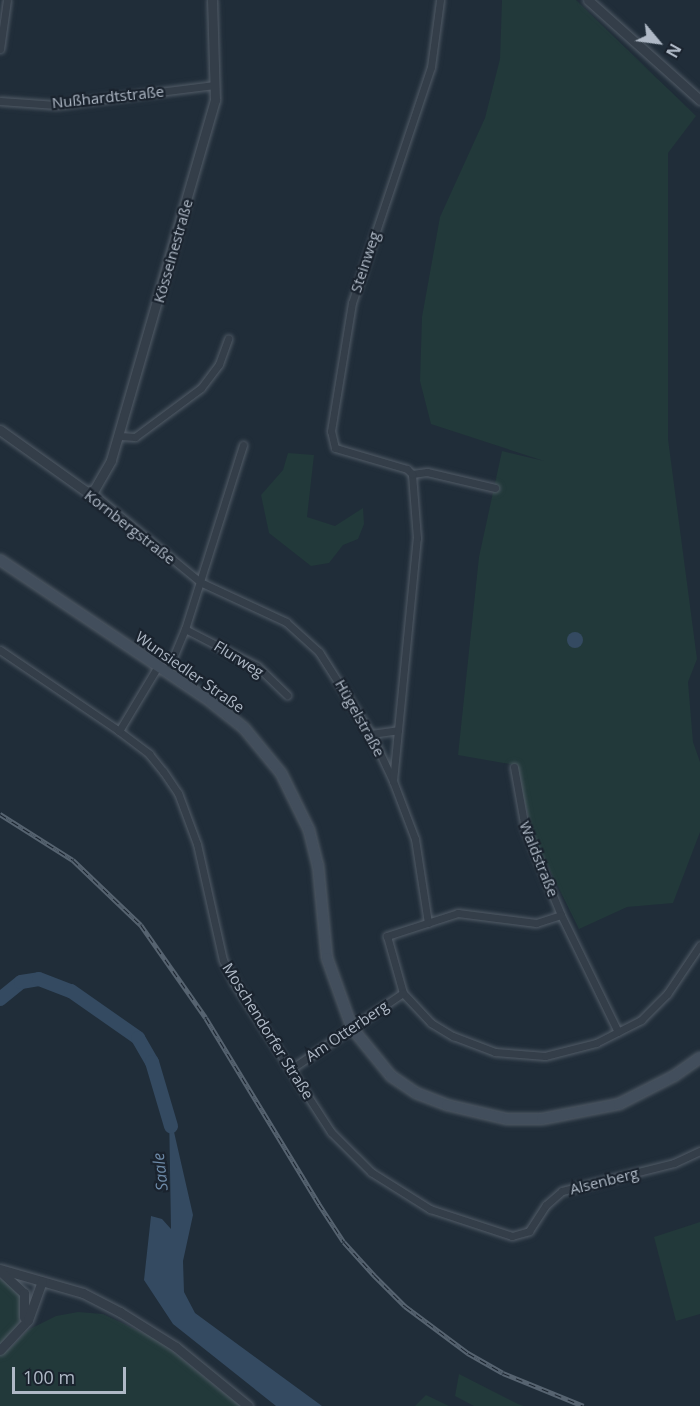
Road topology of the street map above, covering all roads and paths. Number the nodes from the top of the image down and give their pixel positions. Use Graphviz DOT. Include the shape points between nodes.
graph roads {
  1 [pos="7,0"];
  2 [pos="212,0"];
  3 [pos="440,0"];
  4 [pos="588,0"];
  5 [pos="0,49"];
  6 [pos="215,85"];
  7 [pos="700,100"];
  8 [pos="0,101"];
  9 [pos="228,339"];
  10 [pos="0,430"];
  11 [pos="120,436"];
  12 [pos="243,445"];
  13 [pos="412,474"];
  14 [pos="495,489"];
  15 [pos="91,492"];
  16 [pos="0,560"];
  17 [pos="200,582"];
  18 [pos="185,629"];
  19 [pos="0,650"];
  20 [pos="162,669"];
  21 [pos="287,695"];
  22 [pos="398,730"];
  23 [pos="119,732"];
  24 [pos="371,734"];
  25 [pos="514,767"];
  26 [pos="393,781"];
  27 [pos="561,915"];
  28 [pos="428,923"];
  29 [pos="387,936"];
  30 [pos="700,945"];
  31 [pos="403,993"];
  32 [pos="352,1028"];
  33 [pos="618,1032"];
  34 [pos="700,1058"];
  35 [pos="291,1069"];
  36 [pos="700,1151"];
  37 [pos="524,1234"];
  38 [pos="0,1270"];
  39 [pos="42,1281"];
  40 [pos="15,1337"];
  41 [pos="0,1350"];
  42 [pos="248,1406"];
  1 -- 5 [label="street"];
  2 -- 6 [label="street, Kösseinestraße"];
  3 -- 13 [label="street, Steinweg" via="431,67 352,303 331,431 335,448 407,469"];
  4 -- 7 [label="street"];
  6 -- 8 [label="street, Nußhardtstraße" via="56,105"];
  6 -- 11 [label="street, Kösseinestraße" via="204,143"];
  9 -- 11 [label="street" via="219,364 201,388 135,437"];
  10 -- 15 [label="street, Kornbergstraße"];
  11 -- 15 [label="street, Kösseinestraße" via="111,460"];
  12 -- 17 [label="street"];
  13 -- 14 [label="street, Steinweg" via="427,472"];
  13 -- 22 [label="street" via="417,538"];
  15 -- 17 [label="street, Kornbergstraße"];
  16 -- 20 [label="main road, Wunsiedler Straße"];
  17 -- 18 [label="street"];
  17 -- 24 [label="street, Hügelstraße" via="286,622 332,668"];
  18 -- 20 [label="street"];
  18 -- 21 [label="street, Flurweg" via="257,666"];
  19 -- 23 [label="street, Moschendorfer Straße"];
  20 -- 23 [label="street"];
  20 -- 32 [label="main road, Wunsiedler Straße" via="244,728 281,773 309,830 318,865 327,958"];
  22 -- 24 [label="street"];
  22 -- 26 [label="street"];
  23 -- 35 [label="street, Moschendorfer Straße" via="149,754 178,793 197,844 223,960"];
  24 -- 26 [label="street, Hügelstraße"];
  25 -- 27 [label="street, Waldstraße" via="525,828"];
  26 -- 28 [label="street, Hügelstraße" via="415,839"];
  27 -- 28 [label="street, Waldstraße" via="536,923 458,913"];
  27 -- 33 [label="street, Waldstraße"];
  28 -- 29 [label="street, Waldstraße"];
  29 -- 31 [label="street, Am Otterberg"];
  30 -- 33 [label="street, Am Otterberg" via="667,994 641,1020"];
  31 -- 32 [label="street, Am Otterberg"];
  31 -- 33 [label="street, Am Otterberg" via="431,1023 495,1052 545,1056 596,1043"];
  32 -- 34 [label="main road, Wunsiedler Straße" via="391,1076 416,1093 507,1119 542,1119 619,1104 675,1076"];
  32 -- 35 [label="street, Am Otterberg"];
  35 -- 37 [label="street, Moschendorfer Straße" via="331,1132 371,1172 430,1209 486,1230 512,1236"];
  36 -- 37 [label="street, Alsenberg" via="674,1163 562,1191"];
  38 -- 39 [label="street"];
  38 -- 40 [label="street" via="18,1285 27,1303"];
  39 -- 40 [label="street" via="28,1320"];
  39 -- 42 [label="street" via="83,1293 153,1331"];
  40 -- 41 [label="street"];
}
